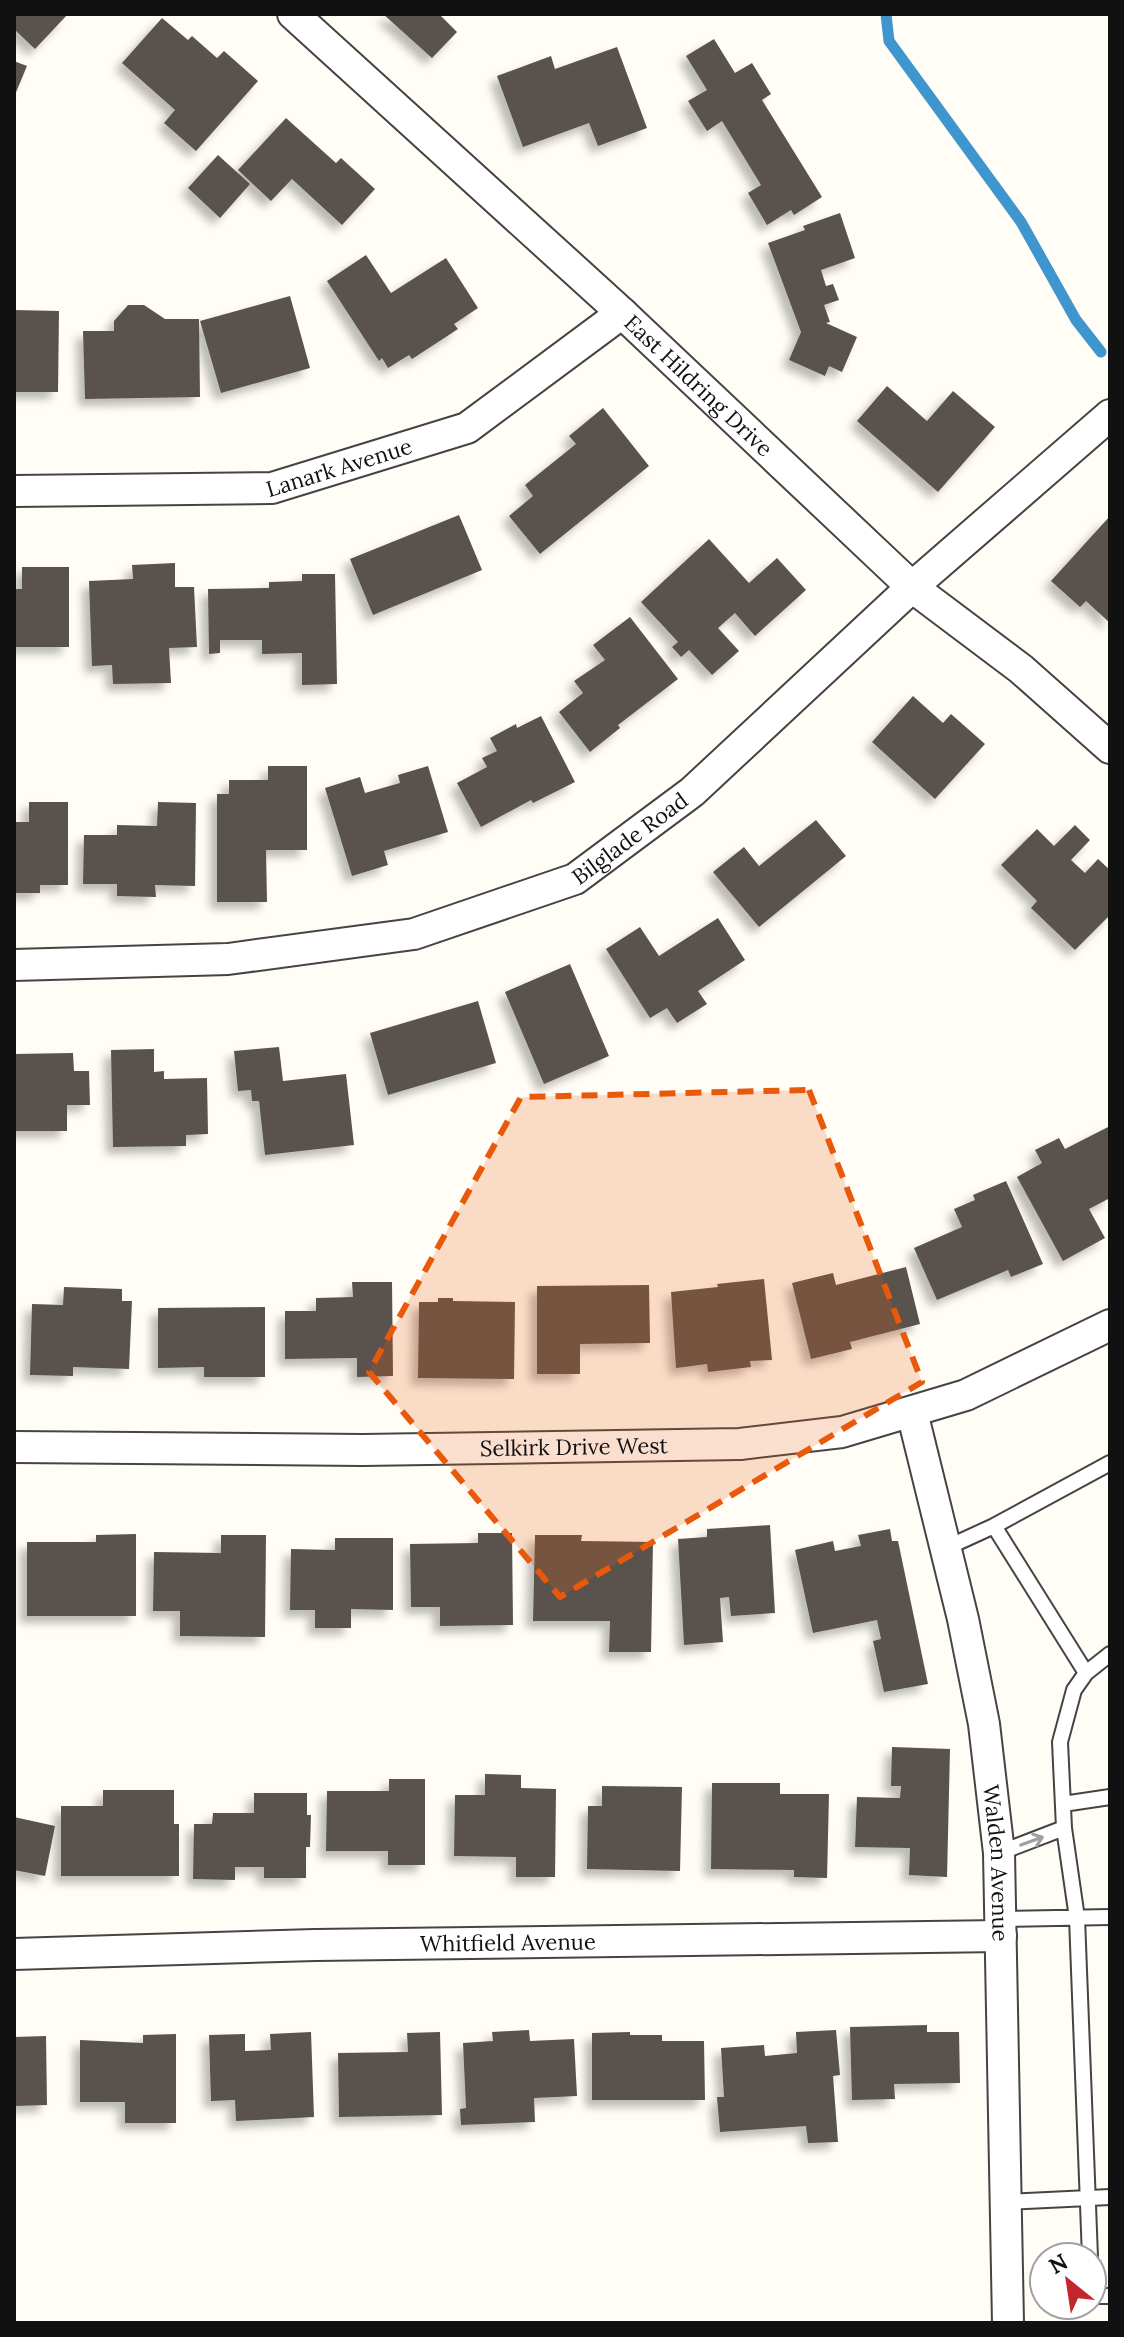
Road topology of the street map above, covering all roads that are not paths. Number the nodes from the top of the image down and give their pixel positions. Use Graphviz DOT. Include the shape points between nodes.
graph roads {
  1 [pos="293,14"];
  2 [pos="622,313"];
  3 [pos="1110,415"];
  4 [pos="14,491"];
  5 [pos="912,587"];
  6 [pos="1110,748"];
  7 [pos="14,965"];
  8 [pos="1110,1325"];
  9 [pos="912,1412"];
  10 [pos="14,1447"];
  11 [pos="1110,1463"];
  12 [pos="994,1526"];
  13 [pos="946,1548"];
  14 [pos="1110,1654"];
  15 [pos="1086,1673"];
  16 [pos="1110,1797"];
  17 [pos="1063,1804"];
  18 [pos="1064,1828"];
  19 [pos="999,1853"];
  20 [pos="1110,1917"];
  21 [pos="1077,1918"];
  22 [pos="1001,1928"];
  23 [pos="14,1954"];
  24 [pos="1089,2197"];
  25 [pos="1110,2197"];
  26 [pos="1007,2202"];
  27 [pos="1090,2241"];
  28 [pos="1008,2323"];
  1 -- 2 [label="street, East Hildring Drive"];
  2 -- 4 [label="street, Lanark Avenue" via="467,428 272,488"];
  2 -- 5 [label="street, East Hildring Drive"];
  3 -- 5 [label="street, Bilglade Road"];
  5 -- 6 [label="street, East Hildring Drive" via="1021,669"];
  5 -- 7 [label="street, Bilglade Road" via="692,792 575,879 414,934 228,959"];
  8 -- 9 [label="street, Selkirk Drive West" via="966,1395"];
  9 -- 10 [label="street, Selkirk Drive West" via="842,1432 740,1444 363,1450"];
  9 -- 13 [label="street, Walden Avenue"];
  11 -- 12 [label="lane"];
  12 -- 13 [label="lane"];
  12 -- 15 [label="lane"];
  13 -- 19 [label="street, Walden Avenue" via="984,1724"];
  14 -- 15 [label="lane"];
  15 -- 17 [label="lane" via="1074,1690 1060,1742"];
  16 -- 17 [label="lane"];
  17 -- 18 [label="lane"];
  19 -- 18 [label="lane, one-way"];
  18 -- 21 [label="lane"];
  19 -- 22 [label="street, Walden Avenue"];
  20 -- 21 [label="lane"];
  21 -- 22 [label="lane"];
  21 -- 24 [label="lane"];
  22 -- 23 [label="street, Whitfield Avenue"];
  22 -- 26 [label="street, Walden Avenue"];
  24 -- 25 [label="lane"];
  24 -- 26 [label="lane"];
  24 -- 27 [label="lane"];
  26 -- 28 [label="street, Walden Avenue"];
}
